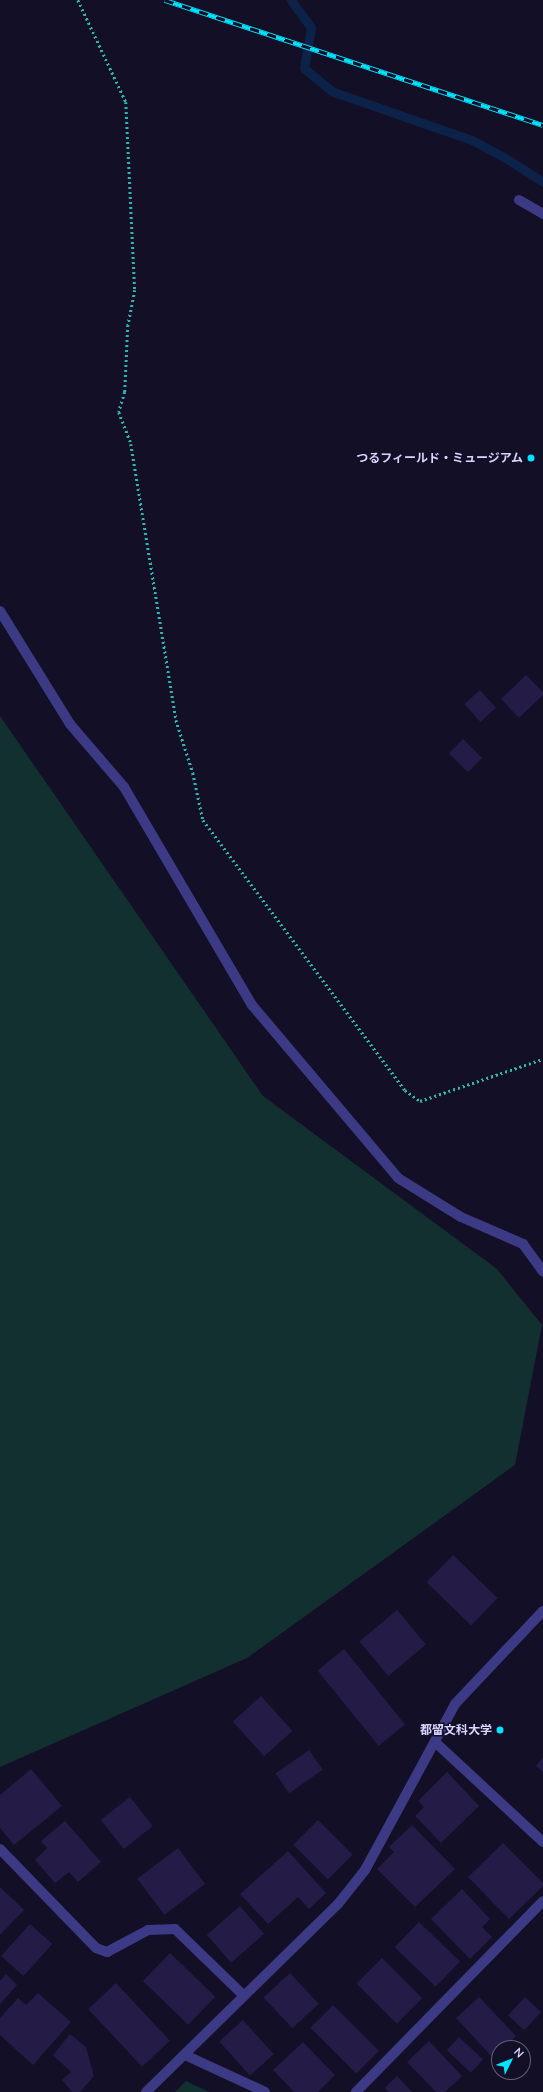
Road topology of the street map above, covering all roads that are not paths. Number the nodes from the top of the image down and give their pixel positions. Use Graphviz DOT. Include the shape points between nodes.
graph roads {
  1 [pos="519,200"];
  2 [pos="543,214"];
  3 [pos="0,611"];
  4 [pos="543,1272"];
  5 [pos="543,1611"];
  6 [pos="435,1742"];
  7 [pos="543,1842"];
  8 [pos="0,1849"];
  9 [pos="543,1901"];
  10 [pos="243,1995"];
  11 [pos="185,2055"];
  12 [pos="146,2092"];
  13 [pos="265,2092"];
  14 [pos="356,2092"];
  1 -- 2 [label="street"];
  3 -- 4 [label="street" via="70,724 124,787 252,1005 398,1178 461,1217 523,1244"];
  5 -- 6 [label="street" via="456,1704"];
  6 -- 7 [label="street"];
  6 -- 10 [label="street" via="365,1870 338,1904"];
  8 -- 10 [label="street" via="96,1948 107,1952 148,1930 175,1929"];
  9 -- 14 [label="street"];
  10 -- 11 [label="street"];
  11 -- 12 [label="street"];
  11 -- 13 [label="street"];
}
